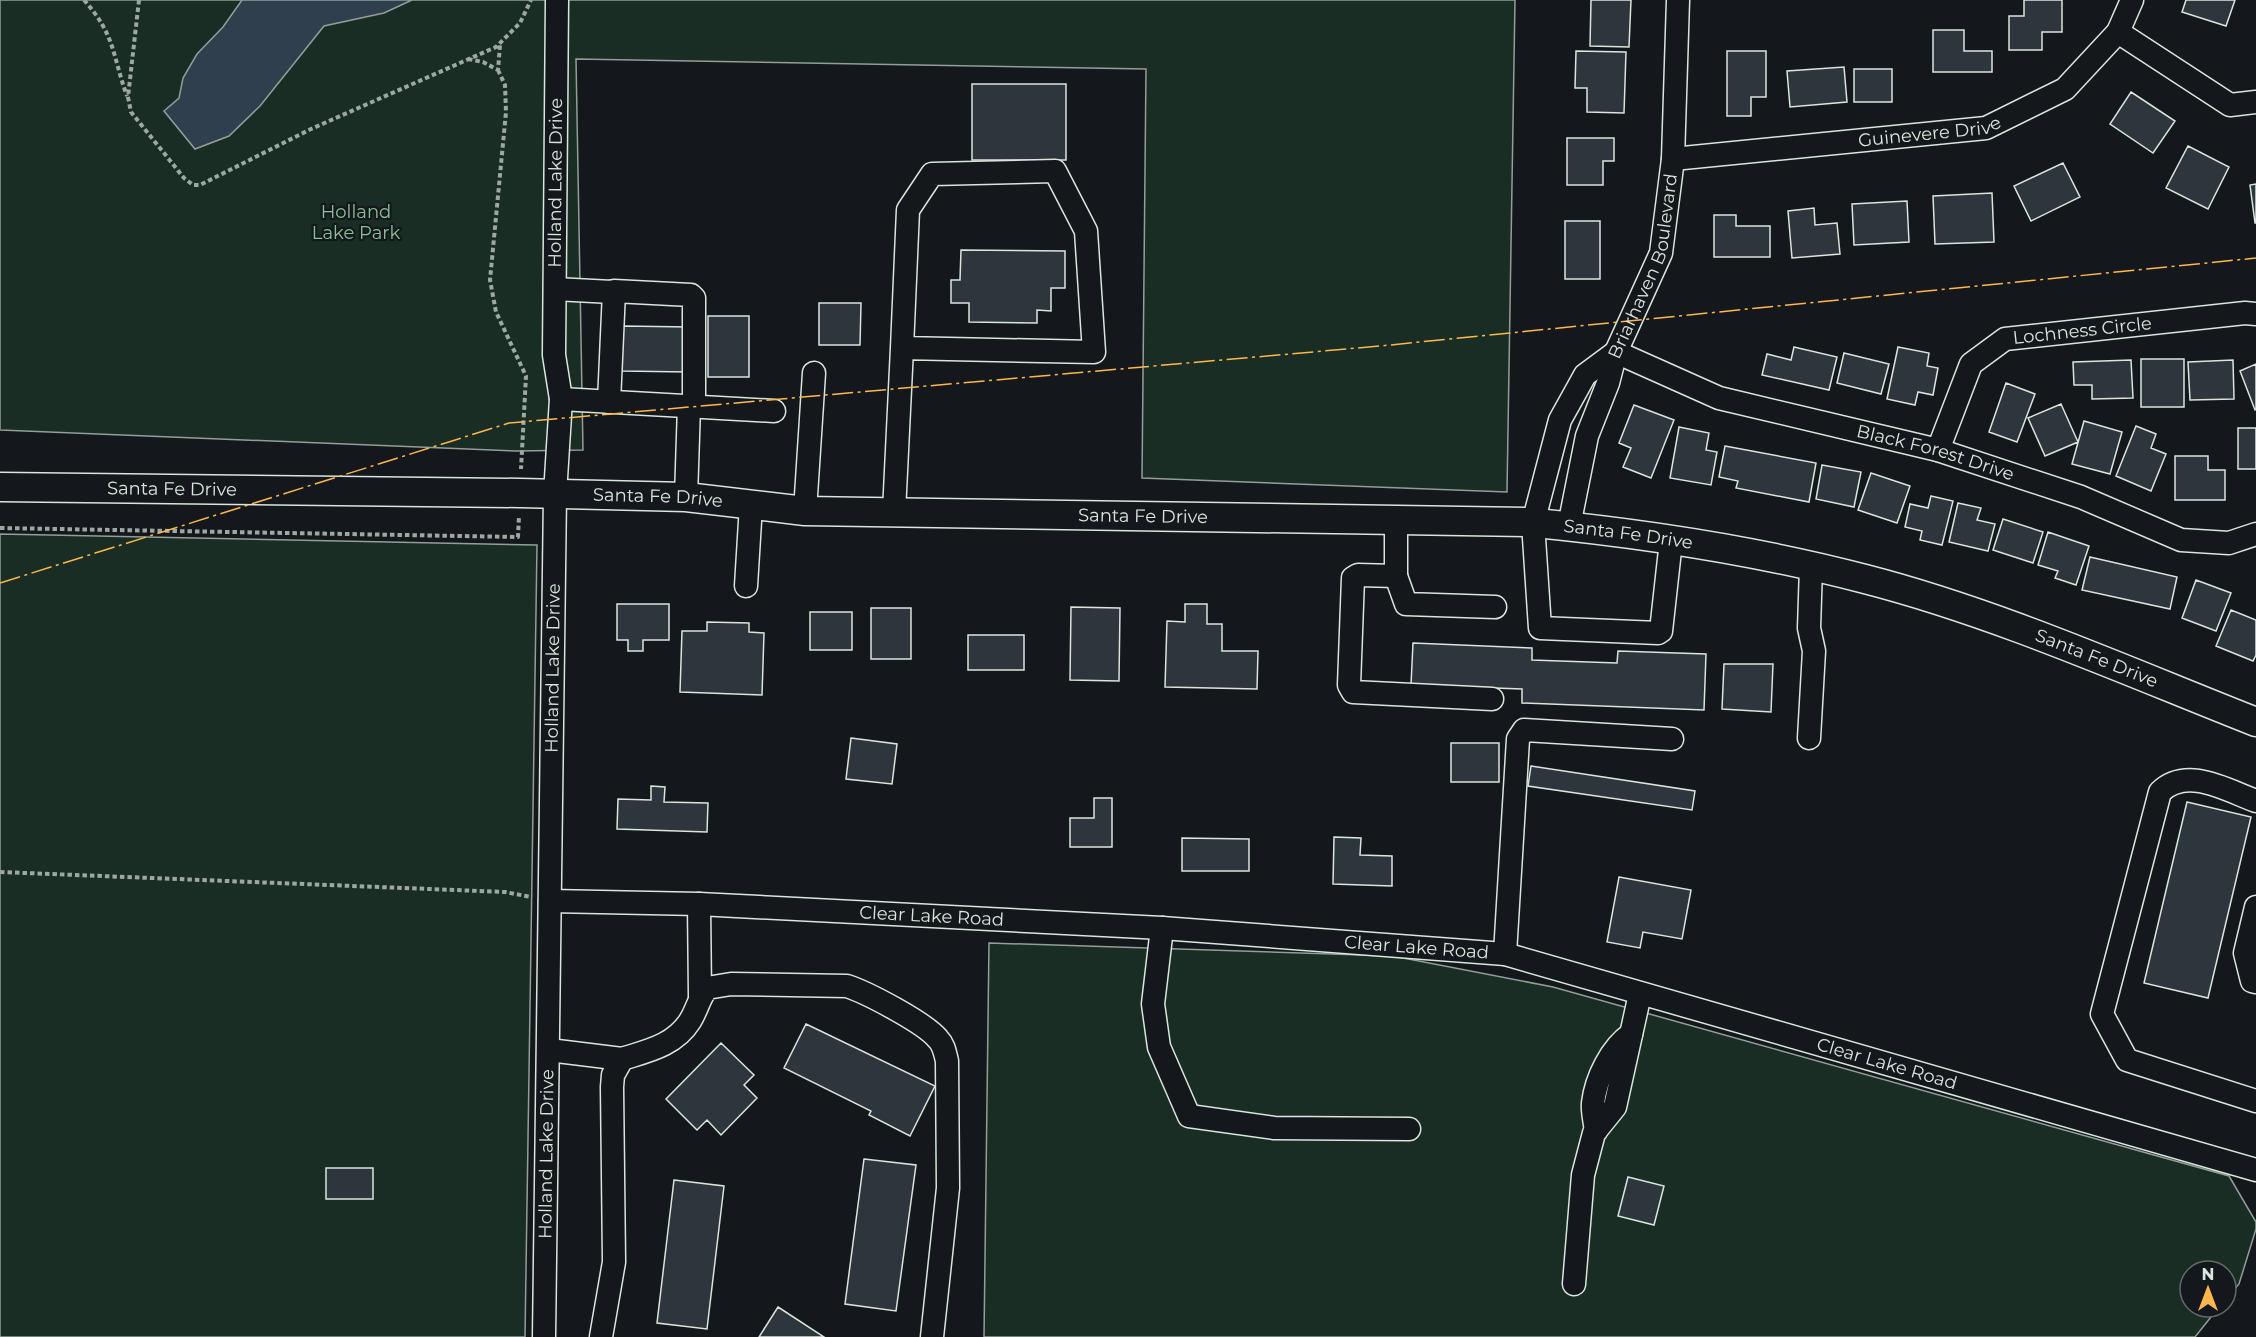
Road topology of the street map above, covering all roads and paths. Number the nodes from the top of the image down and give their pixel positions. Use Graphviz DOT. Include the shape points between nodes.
graph roads {
  1 [pos="84,0"];
  2 [pos="139,0"];
  3 [pos="531,0"];
  4 [pos="557,0"];
  5 [pos="1678,0"];
  6 [pos="2132,0"];
  7 [pos="2118,32"];
  8 [pos="502,41"];
  9 [pos="467,59"];
  10 [pos="498,70"];
  11 [pos="128,98"];
  12 [pos="2256,102"];
  13 [pos="1672,159"];
  14 [pos="555,289"];
  15 [pos="612,292"];
  16 [pos="2256,314"];
  17 [pos="902,348"];
  18 [pos="1616,352"];
  19 [pos="814,373"];
  20 [pos="561,399"];
  21 [pos="609,402"];
  22 [pos="691,406"];
  23 [pos="774,411"];
  24 [pos="1938,450"];
  25 [pos="0,487"];
  26 [pos="520,493"];
  27 [pos="555,494"];
  28 [pos="686,497"];
  29 [pos="751,505"];
  30 [pos="805,511"];
  31 [pos="894,512"];
  32 [pos="1396,520"];
  33 [pos="1533,523"];
  34 [pos="1569,526"];
  35 [pos="0,528"];
  36 [pos="2256,534"];
  37 [pos="1671,541"];
  38 [pos="1811,567"];
  39 [pos="1396,576"];
  40 [pos="746,586"];
  41 [pos="1495,608"];
  42 [pos="1492,699"];
  43 [pos="2256,722"];
  44 [pos="1809,738"];
  45 [pos="1672,739"];
  46 [pos="2256,801"];
  47 [pos="0,872"];
  48 [pos="550,901"];
  49 [pos="699,904"];
  50 [pos="2256,907"];
  51 [pos="1162,928"];
  52 [pos="1505,954"];
  53 [pos="2256,982"];
  54 [pos="1640,994"];
  55 [pos="700,996"];
  56 [pos="549,1050"];
  57 [pos="622,1059"];
  58 [pos="2256,1101"];
  59 [pos="1409,1129"];
  60 [pos="2256,1170"];
  61 [pos="1574,1284"];
  62 [pos="544,1337"];
  63 [pos="601,1337"];
  64 [pos="932,1337"];
  1 -- 11 [label="path" via="98,15 114,45"];
  2 -- 11 [label="path"];
  3 -- 8 [label="path" via="520,23"];
  4 -- 14 [label="street, Holland Lake Drive"];
  5 -- 13 [label="street, Briarhaven Boulevard"];
  6 -- 7 [label="street, Guinevere Drive"];
  7 -- 12 [label="street" via="2230,105"];
  7 -- 13 [label="street, Guinevere Drive" via="2065,89 1986,128"];
  8 -- 9 [label="path"];
  8 -- 10 [label="path"];
  9 -- 10 [label="path"];
  9 -- 11 [label="path" via="310,129 200,185 184,178 132,112"];
  10 -- 26 [label="path" via="505,85 506,112 490,280 496,312 526,376"];
  13 -- 18 [label="street, Briarhaven Boulevard" via="1661,253"];
  14 -- 15 [label="street"];
  14 -- 20 [label="street, Holland Lake Drive" via="554,355"];
  15 -- 21 [label="street"];
  15 -- 22 [label="street" via="694,298"];
  16 -- 24 [label="street, Lochness Circle" via="2005,339 1971,363"];
  17 -- 17 [label="street" via="1094,352 1086,231 1055,171 932,174 909,210"];
  17 -- 31 [label="street"];
  18 -- 24 [label="street, Black Forest Drive" via="1719,398"];
  18 -- 33 [label="street" via="1585,375 1560,420"];
  18 -- 34 [label="street, Briarhaven Boulevard" via="1587,436"];
  19 -- 30 [label="street"];
  20 -- 21 [label="street"];
  20 -- 27 [label="street, Holland Lake Drive"];
  21 -- 22 [label="street"];
  22 -- 23 [label="street"];
  22 -- 28 [label="street"];
  24 -- 36 [label="street, Black Forest Drive" via="2081,497 2181,540 2229,543"];
  25 -- 26 [label="main road, Santa Fe Drive"];
  26 -- 27 [label="main road, Santa Fe Drive"];
  26 -- 35 [label="path" via="518,537"];
  27 -- 28 [label="main road, Santa Fe Drive"];
  27 -- 48 [label="street, Holland Lake Drive"];
  28 -- 29 [label="main road, Santa Fe Drive"];
  29 -- 30 [label="main road, Santa Fe Drive"];
  29 -- 40 [label="street"];
  30 -- 31 [label="main road, Santa Fe Drive"];
  31 -- 32 [label="main road, Santa Fe Drive"];
  32 -- 33 [label="main road, Santa Fe Drive"];
  32 -- 39 [label="street"];
  33 -- 34 [label="main road, Santa Fe Drive"];
  33 -- 37 [label="street" via="1540,628 1658,633"];
  34 -- 37 [label="main road, Santa Fe Drive"];
  37 -- 38 [label="main road, Santa Fe Drive"];
  38 -- 43 [label="main road, Santa Fe Drive" via="1866,579 2022,628"];
  38 -- 44 [label="street" via="1809,628 1815,651"];
  39 -- 41 [label="street" via="1406,604"];
  39 -- 42 [label="street" via="1353,578 1349,685 1353,692"];
  45 -- 52 [label="street" via="1524,730 1518,739"];
  46 -- 58 [label="street" via="2209,783 2182,778 2160,792 2102,1014 2127,1060"];
  47 -- 48 [label="path" via="505,892"];
  48 -- 49 [label="street, Clear Lake Road"];
  48 -- 56 [label="street, Holland Lake Drive"];
  49 -- 51 [label="street, Clear Lake Road"];
  49 -- 55 [label="street"];
  50 -- 53 [label="street" via="2245,952 2252,981"];
  51 -- 52 [label="street, Clear Lake Road"];
  51 -- 59 [label="street" via="1153,1004 1159,1047 1189,1116 1274,1128"];
  52 -- 54 [label="street, Clear Lake Road"];
  54 -- 60 [label="street, Clear Lake Road"];
  54 -- 61 [label="street" via="1615,1107 1596,1131 1583,1175"];
  55 -- 57 [label="street" via="690,1022 680,1033 666,1044"];
  55 -- 64 [label="street" via="716,985 847,986 938,1038 947,1061 948,1188"];
  56 -- 57 [label="street"];
  56 -- 62 [label="street, Holland Lake Drive"];
  57 -- 63 [label="street" via="613,1075 612,1087 614,1262"];
}
